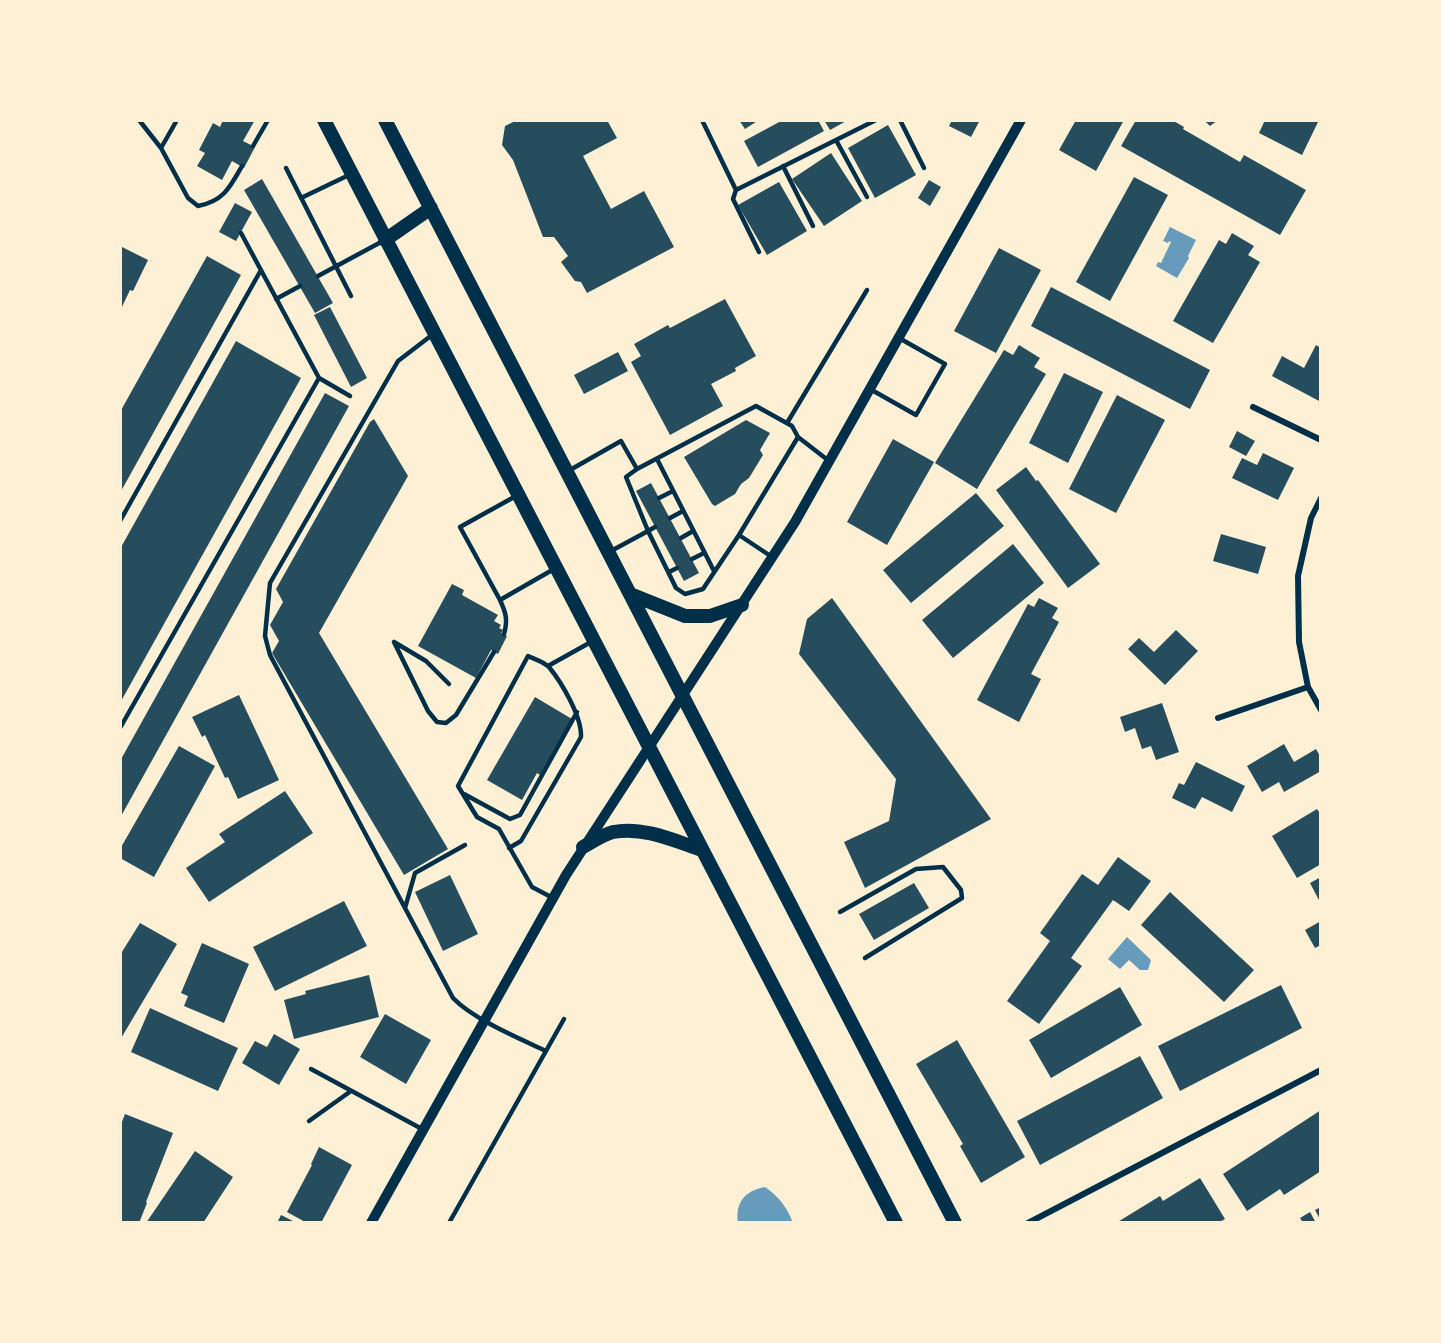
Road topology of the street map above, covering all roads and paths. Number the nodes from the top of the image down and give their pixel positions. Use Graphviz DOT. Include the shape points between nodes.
graph roads {
  1 [pos="139,120"];
  2 [pos="177,120"];
  3 [pos="268,120"];
  4 [pos="324,120"];
  5 [pos="385,120"];
  6 [pos="702,120"];
  7 [pos="876,120"];
  8 [pos="900,120"];
  9 [pos="1021,120"];
  10 [pos="836,140"];
  11 [pos="253,146"];
  12 [pos="161,148"];
  13 [pos="242,166"];
  14 [pos="783,166"];
  15 [pos="286,168"];
  16 [pos="924,168"];
  17 [pos="351,174"];
  18 [pos="736,190"];
  19 [pos="867,197"];
  20 [pos="302,198"];
  21 [pos="430,208"];
  22 [pos="813,226"];
  23 [pos="240,233"];
  24 [pos="385,240"];
  25 [pos="759,252"];
  26 [pos="336,266"];
  27 [pos="261,270"];
  28 [pos="318,276"];
  29 [pos="300,286"];
  30 [pos="867,290"];
  31 [pos="351,296"];
  32 [pos="276,299"];
  33 [pos="434,333"];
  34 [pos="899,338"];
  35 [pos="319,378"];
  36 [pos="870,389"];
  37 [pos="350,396"];
  38 [pos="1253,407"];
  39 [pos="787,423"];
  40 [pos="798,437"];
  41 [pos="1321,440"];
  42 [pos="657,459"];
  43 [pos="829,461"];
  44 [pos="637,469"];
  45 [pos="567,472"];
  46 [pos="673,491"];
  47 [pos="518,494"];
  48 [pos="659,498"];
  49 [pos="1321,498"];
  50 [pos="683,511"];
  51 [pos="670,518"];
  52 [pos="120,521"];
  53 [pos="655,527"];
  54 [pos="648,531"];
  55 [pos="693,531"];
  56 [pos="739,535"];
  57 [pos="681,538"];
  58 [pos="665,546"];
  59 [pos="658,551"];
  60 [pos="609,552"];
  61 [pos="704,553"];
  62 [pos="772,557"];
  63 [pos="692,559"];
  64 [pos="556,568"];
  65 [pos="677,568"];
  66 [pos="714,571"];
  67 [pos="669,572"];
  68 [pos="630,594"];
  69 [pos="500,600"];
  70 [pos="742,605"];
  71 [pos="504,634"];
  72 [pos="594,641"];
  73 [pos="494,652"];
  74 [pos="548,666"];
  75 [pos="449,684"];
  76 [pos="1308,687"];
  77 [pos="682,694"];
  78 [pos="1321,710"];
  79 [pos="577,712"];
  80 [pos="1218,718"];
  81 [pos="120,728"];
  82 [pos="649,748"];
  83 [pos="462,793"];
  84 [pos="465,845"];
  85 [pos="584,847"];
  86 [pos="509,848"];
  87 [pos="702,850"];
  88 [pos="553,898"];
  89 [pos="405,908"];
  90 [pos="840,912"];
  91 [pos="865,958"];
  92 [pos="564,1019"];
  93 [pos="485,1020"];
  94 [pos="546,1051"];
  95 [pos="311,1069"];
  96 [pos="1321,1070"];
  97 [pos="351,1091"];
  98 [pos="309,1121"];
  99 [pos="424,1130"];
  100 [pos="371,1223"];
  101 [pos="449,1223"];
  102 [pos="896,1223"];
  103 [pos="955,1223"];
  104 [pos="1028,1223"];
  1 -- 12 [label="lane"];
  2 -- 12 [label="lane"];
  3 -- 11 [label="lane"];
  4 -- 17 [label="main road"];
  5 -- 21 [label="main road"];
  6 -- 18 [label="lane"];
  7 -- 10 [label="lane"];
  8 -- 16 [label="lane"];
  9 -- 34 [label="street"];
  10 -- 14 [label="lane"];
  10 -- 19 [label="lane"];
  12 -- 13 [label="lane" via="188,198 198,206 218,199 229,189"];
  14 -- 18 [label="lane"];
  14 -- 22 [label="lane"];
  15 -- 20 [label="lane"];
  17 -- 20 [label="lane"];
  17 -- 24 [label="main road"];
  18 -- 25 [label="lane" via="733,199"];
  20 -- 26 [label="lane"];
  21 -- 24 [label="main road"];
  21 -- 45 [label="main road"];
  23 -- 27 [label="lane"];
  24 -- 26 [label="lane"];
  24 -- 33 [label="main road"];
  26 -- 28 [label="lane"];
  26 -- 31 [label="lane"];
  27 -- 32 [label="lane"];
  27 -- 52 [label="lane"];
  29 -- 32 [label="lane"];
  30 -- 39 [label="lane"];
  32 -- 35 [label="lane"];
  33 -- 47 [label="main road"];
  33 -- 89 [label="lane" via="398,361 270,584 265,636 270,656"];
  34 -- 36 [label="street"];
  34 -- 36 [label="lane" via="945,364 916,415"];
  35 -- 37 [label="lane"];
  35 -- 81 [label="lane"];
  36 -- 43 [label="street"];
  38 -- 41 [label="street"];
  39 -- 40 [label="lane"];
  39 -- 42 [label="lane" via="756,406"];
  40 -- 43 [label="lane"];
  40 -- 56 [label="lane"];
  42 -- 44 [label="lane"];
  42 -- 46 [label="lane"];
  43 -- 62 [label="street"];
  44 -- 45 [label="lane" via="621,441"];
  44 -- 54 [label="lane" via="626,477"];
  45 -- 60 [label="main road"];
  46 -- 48 [label="lane"];
  46 -- 50 [label="lane"];
  47 -- 64 [label="main road"];
  47 -- 69 [label="lane" via="460,527"];
  49 -- 76 [label="street" via="1311,518 1298,576 1299,642"];
  50 -- 51 [label="lane"];
  50 -- 55 [label="lane"];
  53 -- 54 [label="lane"];
  54 -- 59 [label="lane"];
  54 -- 60 [label="lane"];
  55 -- 57 [label="lane"];
  55 -- 61 [label="lane"];
  56 -- 62 [label="lane"];
  56 -- 66 [label="lane"];
  58 -- 59 [label="lane"];
  59 -- 67 [label="lane"];
  60 -- 68 [label="main road"];
  61 -- 63 [label="lane"];
  61 -- 66 [label="lane"];
  62 -- 70 [label="street"];
  64 -- 69 [label="lane"];
  64 -- 72 [label="main road"];
  65 -- 67 [label="lane"];
  66 -- 67 [label="lane" via="703,589 685,594 676,588"];
  68 -- 70 [label="main road" via="685,616 710,616"];
  68 -- 77 [label="main road"];
  69 -- 71 [label="lane" via="507,621"];
  70 -- 77 [label="street"];
  72 -- 74 [label="lane"];
  72 -- 82 [label="main road"];
  73 -- 75 [label="lane" via="456,715 446,723 437,722 428,711 394,642 426,662"];
  74 -- 79 [label="lane"];
  74 -- 83 [label="lane" via="528,656 458,786"];
  76 -- 78 [label="street"];
  76 -- 80 [label="street"];
  77 -- 82 [label="street"];
  77 -- 103 [label="main road"];
  79 -- 83 [label="lane" via="519,815 503,817"];
  79 -- 86 [label="lane" via="581,737 521,841"];
  82 -- 85 [label="street"];
  82 -- 87 [label="main road"];
  83 -- 86 [label="lane" via="477,817 499,829"];
  84 -- 89 [label="lane" via="415,873"];
  85 -- 87 [label="main road" via="612,832 633,831"];
  85 -- 88 [label="street"];
  86 -- 88 [label="lane" via="532,887"];
  87 -- 102 [label="main road"];
  88 -- 93 [label="street"];
  89 -- 93 [label="lane" via="453,998 462,1008"];
  90 -- 91 [label="lane" via="916,869 943,867 960,890 962,898"];
  92 -- 94 [label="lane"];
  93 -- 94 [label="lane"];
  93 -- 99 [label="street"];
  94 -- 101 [label="lane"];
  95 -- 97 [label="lane"];
  96 -- 104 [label="street"];
  97 -- 98 [label="lane"];
  97 -- 99 [label="lane"];
  99 -- 100 [label="street"];
}
